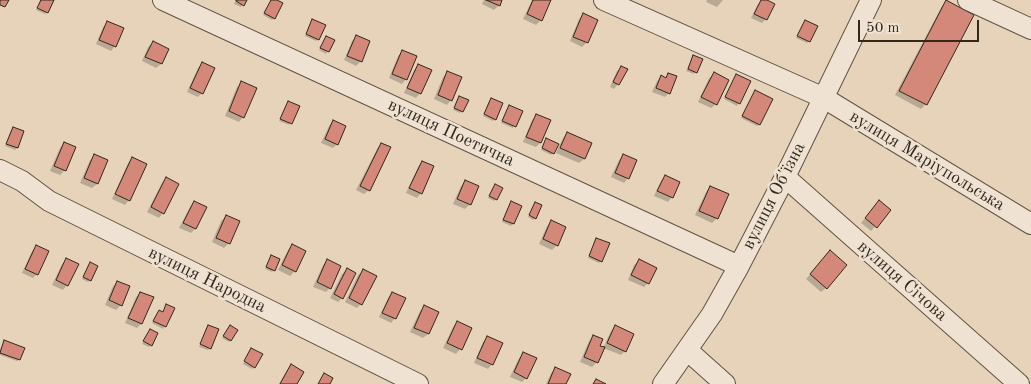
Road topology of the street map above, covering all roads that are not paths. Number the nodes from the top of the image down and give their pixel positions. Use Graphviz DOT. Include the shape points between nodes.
graph roads {
  1 [pos="163,0"];
  2 [pos="604,0"];
  3 [pos="871,0"];
  4 [pos="968,0"];
  5 [pos="1031,29"];
  6 [pos="824,98"];
  7 [pos="0,170"];
  8 [pos="784,177"];
  9 [pos="1031,224"];
  10 [pos="739,266"];
  11 [pos="687,350"];
  12 [pos="418,384"];
  13 [pos="662,384"];
  14 [pos="725,384"];
  15 [pos="1019,384"];
  1 -- 10 [label="street, вулиця Поетична"];
  2 -- 6 [label="street"];
  3 -- 6 [label="street, вулиця Об'їзна"];
  4 -- 5 [label="street"];
  6 -- 8 [label="street, вулиця Об'їзна"];
  6 -- 9 [label="street, вулиця Маріупольська"];
  7 -- 12 [label="street, вулиця Народна" via="22,180 49,201"];
  8 -- 10 [label="street, вулиця Об'їзна"];
  8 -- 15 [label="street, вулиця Січова"];
  10 -- 11 [label="street, вулиця Об'їзна"];
  11 -- 13 [label="street, вулиця Об'їзна"];
  11 -- 14 [label="street"];
}
